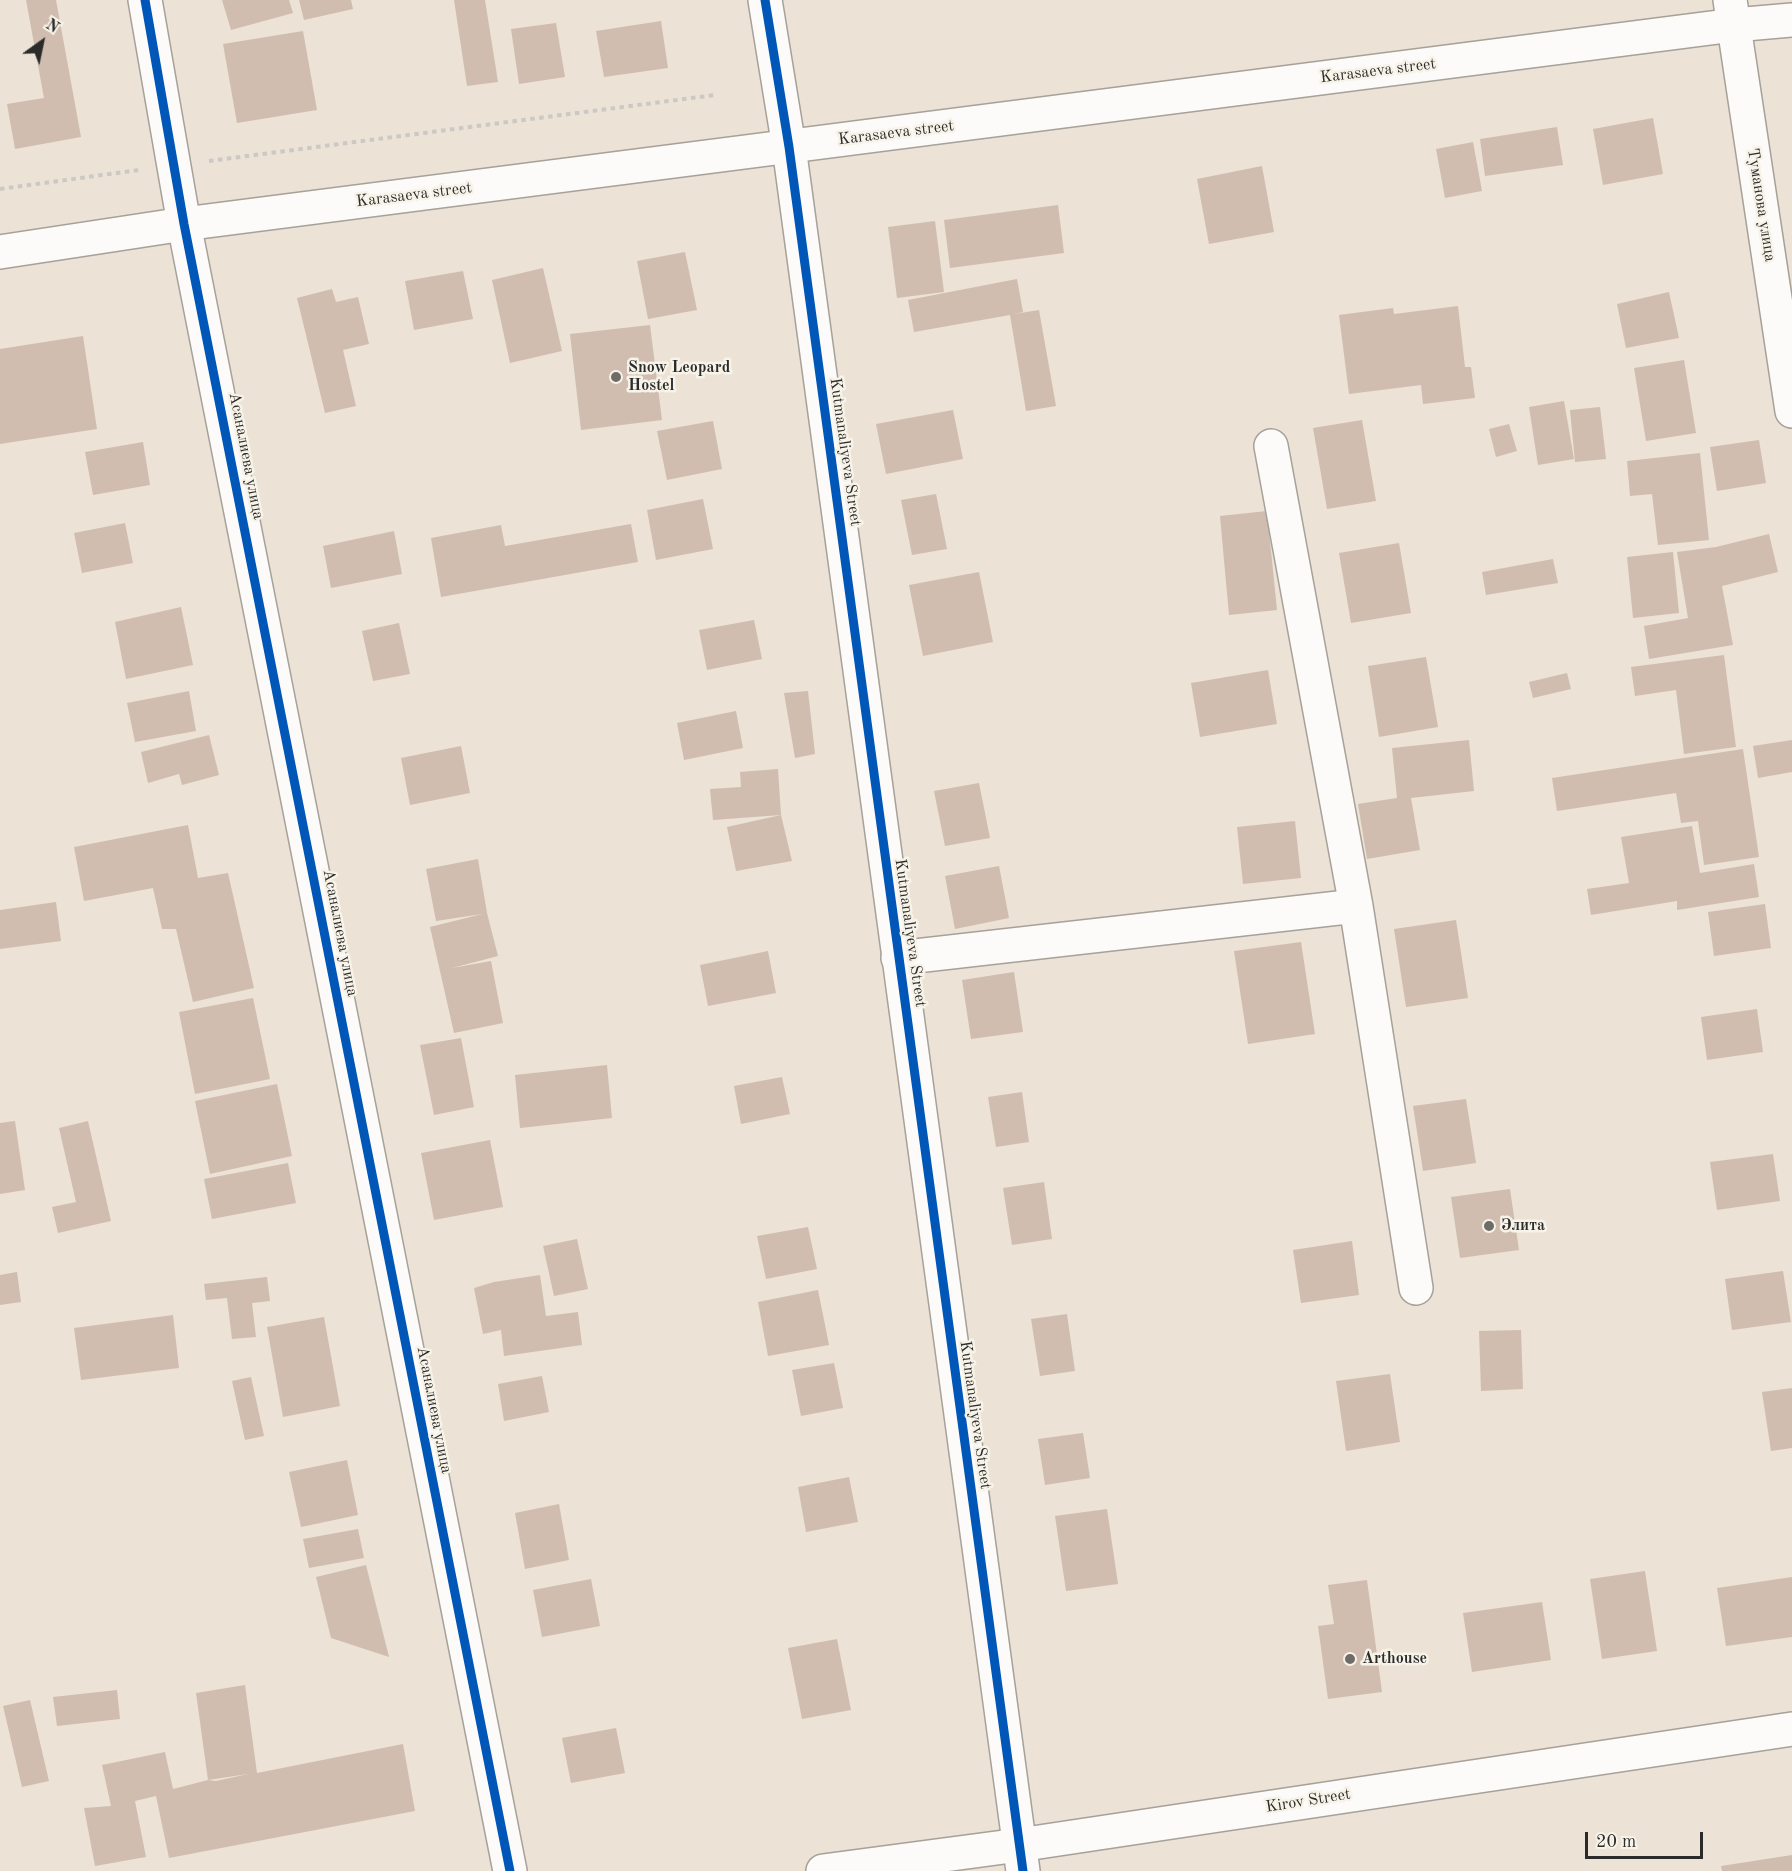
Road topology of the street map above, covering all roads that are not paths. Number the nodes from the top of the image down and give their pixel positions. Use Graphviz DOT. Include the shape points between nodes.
graph roads {
  1 [pos="145,0"];
  2 [pos="765,0"];
  3 [pos="1732,13"];
  4 [pos="1792,20"];
  5 [pos="789,147"];
  6 [pos="184,224"];
  7 [pos="0,252"];
  8 [pos="1792,411"];
  9 [pos="1271,446"];
  10 [pos="1356,906"];
  11 [pos="898,958"];
  12 [pos="1416,1288"];
  13 [pos="1792,1729"];
  14 [pos="1021,1858"];
  15 [pos="510,1871"];
  16 [pos="823,1871"];
  1 -- 6 [label="street, Асаналиева улица"];
  2 -- 5 [label="street, Kutmanaliyeva Street"];
  3 -- 4 [label="street, Karasaeva street"];
  3 -- 5 [label="street, Karasaeva street"];
  3 -- 8 [label="street, Туманова улица"];
  5 -- 6 [label="street, Karasaeva street"];
  5 -- 11 [label="street, Kutmanaliyeva Street"];
  6 -- 7 [label="street, Karasaeva street"];
  6 -- 15 [label="street, Асаналиева улица"];
  9 -- 10 [label="street"];
  10 -- 11 [label="street"];
  10 -- 12 [label="street"];
  11 -- 14 [label="street, Kutmanaliyeva Street"];
  13 -- 14 [label="street, Kirov Street"];
  14 -- 16 [label="street, Kirov Street"];
}
